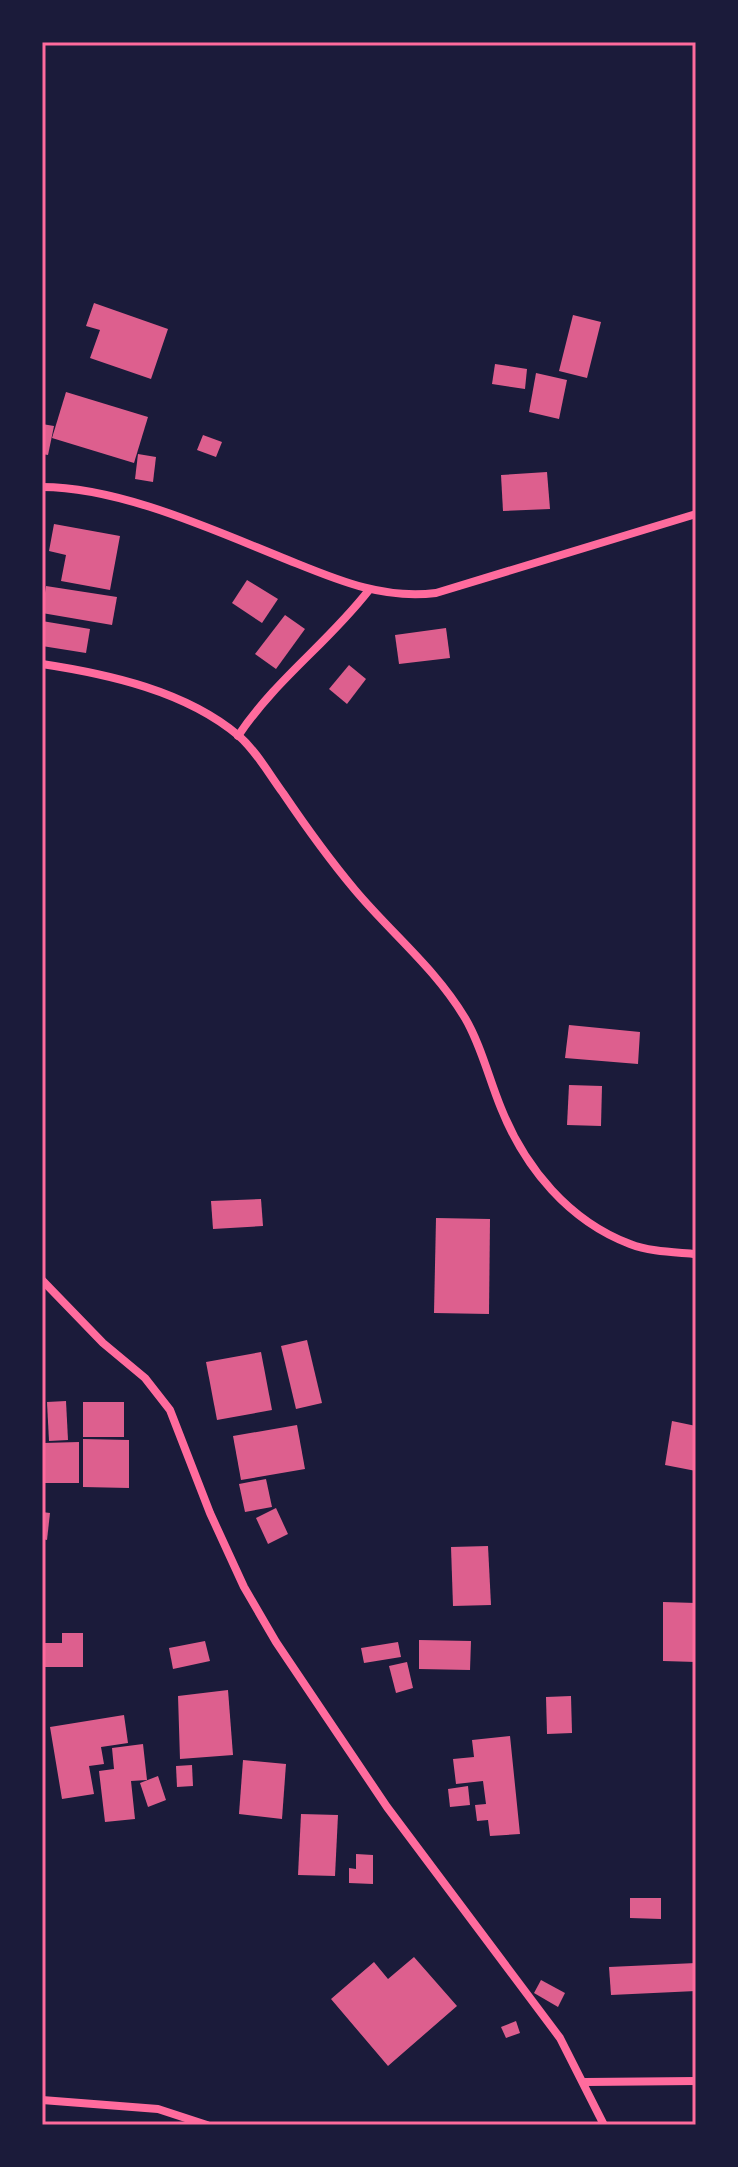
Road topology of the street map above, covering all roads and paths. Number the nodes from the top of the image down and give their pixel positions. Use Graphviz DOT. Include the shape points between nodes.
graph roads {
  1 [pos="42,487"];
  2 [pos="696,514"];
  3 [pos="369,590"];
  4 [pos="42,664"];
  5 [pos="238,736"];
  6 [pos="696,1254"];
  7 [pos="42,1280"];
  8 [pos="696,2081"];
  9 [pos="585,2082"];
  10 [pos="42,2100"];
  11 [pos="207,2125"];
  12 [pos="604,2125"];
  1 -- 3 [label="street" via="122,501"];
  2 -- 3 [label="street" via="436,593"];
  3 -- 5 [label="street" via="339,627 262,700"];
  4 -- 5 [label="street" via="112,677 168,697"];
  5 -- 6 [label="street" via="348,882 441,981 467,1021 519,1145 543,1179 597,1229 633,1246"];
  7 -- 9 [label="street" via="145,1378 170,1410 210,1513 276,1642 387,1807 560,2038"];
  8 -- 9 [label="street"];
  9 -- 12 [label="street"];
  10 -- 11 [label="street" via="158,2109"];
}
